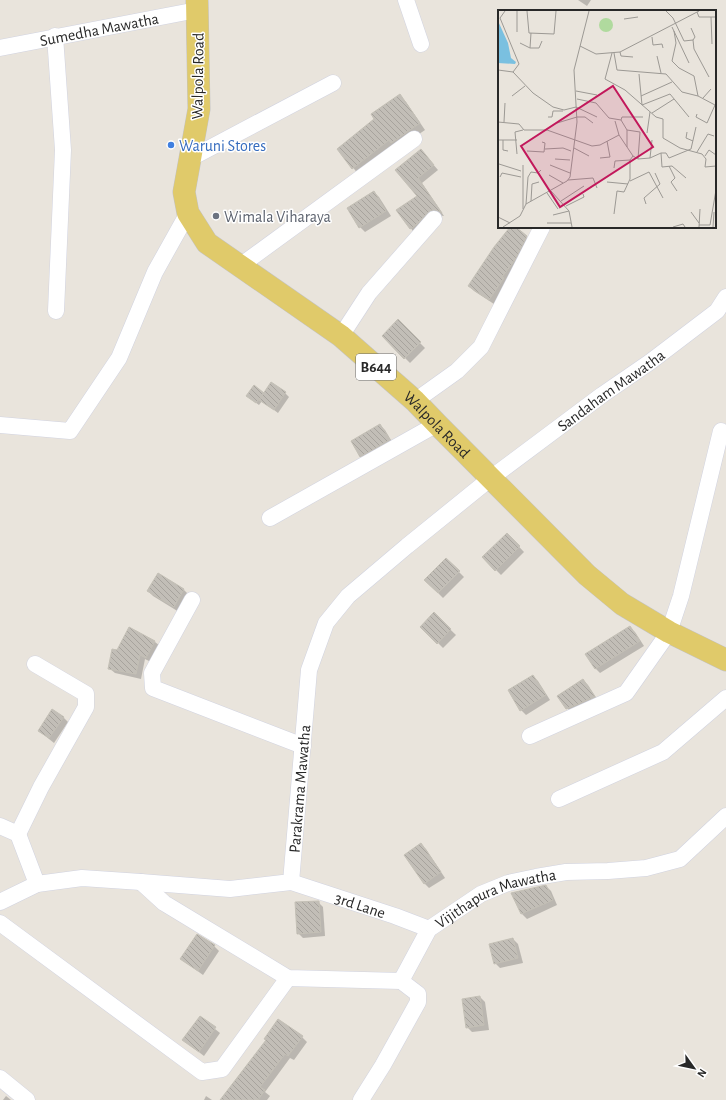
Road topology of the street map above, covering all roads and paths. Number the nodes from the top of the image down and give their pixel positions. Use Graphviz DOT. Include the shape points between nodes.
graph roads {
  1 [pos="406,0"];
  2 [pos="197,5"];
  3 [pos="55,36"];
  4 [pos="421,44"];
  5 [pos="0,48"];
  6 [pos="333,83"];
  7 [pos="414,140"];
  8 [pos="191,158"];
  9 [pos="188,214"];
  10 [pos="434,219"];
  11 [pos="541,228"];
  12 [pos="240,266"];
  13 [pos="726,297"];
  14 [pos="56,311"];
  15 [pos="341,336"];
  16 [pos="415,401"];
  17 [pos="437,424"];
  18 [pos="0,425"];
  19 [pos="721,431"];
  20 [pos="491,478"];
  21 [pos="270,518"];
  22 [pos="192,600"];
  23 [pos="669,632"];
  24 [pos="726,660"];
  25 [pos="35,664"];
  26 [pos="726,698"];
  27 [pos="530,736"];
  28 [pos="302,746"];
  29 [pos="559,799"];
  30 [pos="726,816"];
  31 [pos="0,826"];
  32 [pos="18,834"];
  33 [pos="141,882"];
  34 [pos="291,882"];
  35 [pos="37,884"];
  36 [pos="0,902"];
  37 [pos="0,922"];
  38 [pos="429,929"];
  39 [pos="288,978"];
  40 [pos="401,981"];
  41 [pos="0,1078"];
  42 [pos="27,1100"];
  43 [pos="361,1100"];
  1 -- 4 [label="street"];
  2 -- 3 [label="street, Sumedha Mawatha"];
  2 -- 8 [label="main road, Walpola Road / B644" via="199,109"];
  3 -- 5 [label="street, Sumedha Mawatha"];
  3 -- 14 [label="street" via="63,150"];
  6 -- 8 [label="street"];
  7 -- 12 [label="street"];
  8 -- 9 [label="main road, Walpola Road / B644" via="184,192"];
  9 -- 12 [label="main road, Walpola Road / B644" via="207,243"];
  9 -- 18 [label="street" via="155,272 119,358 70,431"];
  10 -- 15 [label="street" via="369,292"];
  11 -- 16 [label="street" via="481,347 457,371"];
  12 -- 15 [label="main road, Walpola Road / B644"];
  13 -- 20 [label="street, Sandaham Mawatha" via="717,311"];
  15 -- 16 [label="main road, Walpola Road / B644"];
  16 -- 17 [label="main road, Walpola Road / B644"];
  17 -- 20 [label="main road, Walpola Road / B644"];
  17 -- 21 [label="street"];
  19 -- 23 [label="street" via="681,596"];
  20 -- 23 [label="main road, Walpola Road / B644" via="587,575 622,604"];
  20 -- 28 [label="street, Parakrama Mawatha" via="348,596 326,623 309,670"];
  22 -- 28 [label="street" via="152,673 152,688"];
  23 -- 24 [label="main road, Walpola Road / B644"];
  23 -- 27 [label="street" via="626,693"];
  25 -- 32 [label="street" via="86,694 86,707"];
  26 -- 29 [label="street" via="663,752"];
  28 -- 34 [label="street, Parakrama Mawatha"];
  30 -- 38 [label="street, Vijithapura Mawatha" via="680,859 646,868 566,872 508,883 481,894"];
  31 -- 32 [label="street"];
  32 -- 35 [label="street"];
  33 -- 34 [label="street" via="230,889"];
  33 -- 35 [label="street" via="82,878"];
  33 -- 39 [label="street" via="164,903"];
  34 -- 38 [label="street, 3rd Lane"];
  35 -- 36 [label="street"];
  37 -- 39 [label="street" via="202,1072 222,1069"];
  38 -- 40 [label="street, Vijithapura Mawatha"];
  39 -- 40 [label="street"];
  40 -- 43 [label="street" via="418,994 418,1002"];
  41 -- 42 [label="street"];
}
